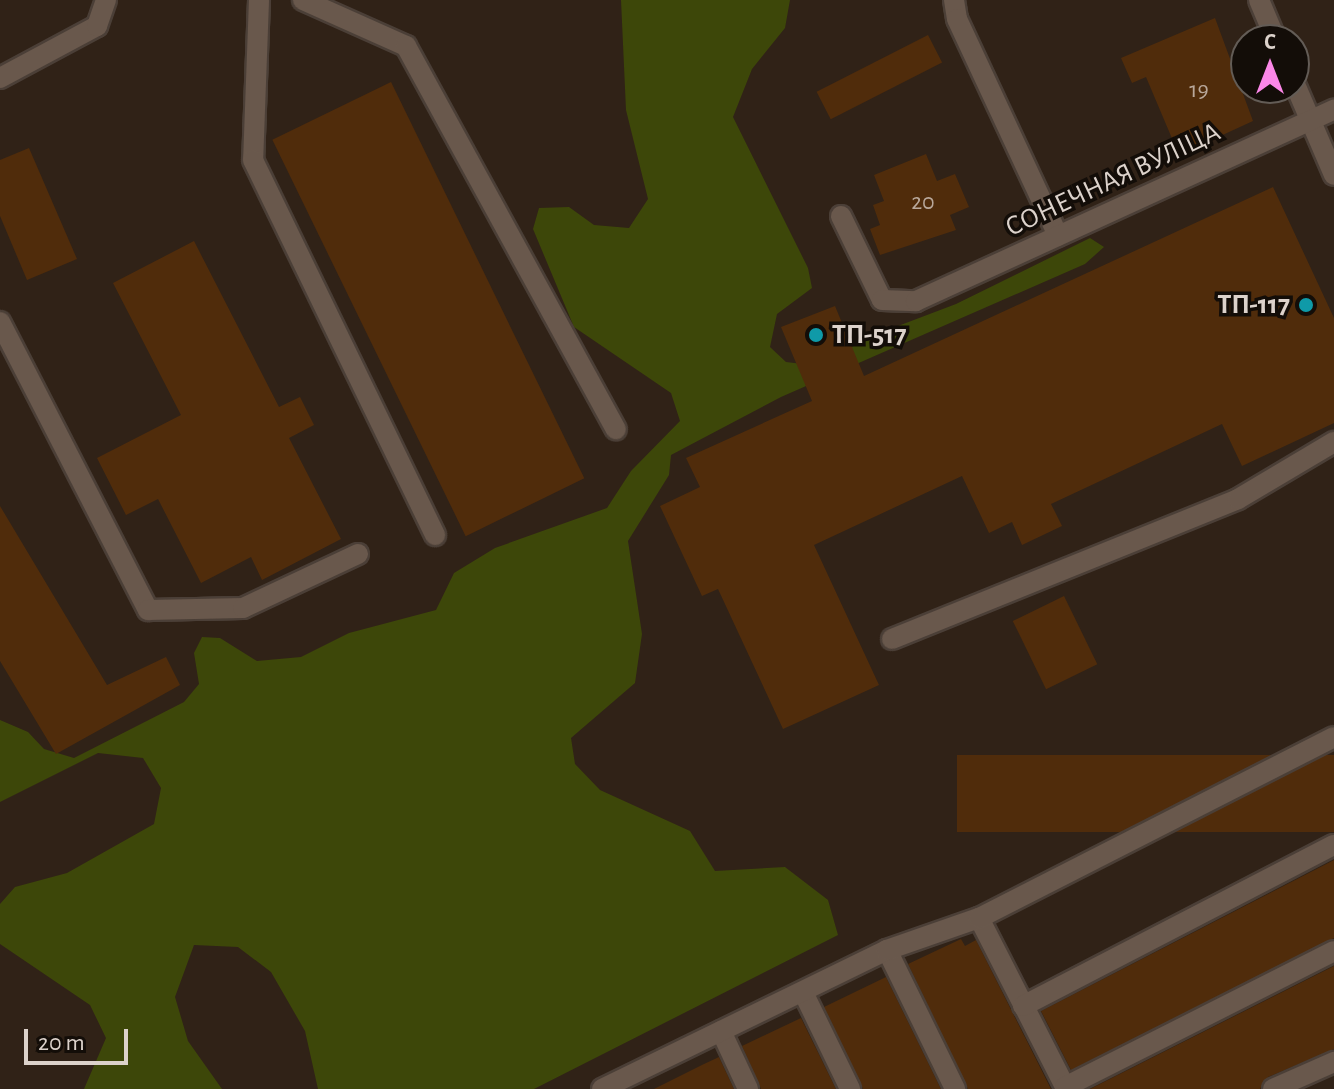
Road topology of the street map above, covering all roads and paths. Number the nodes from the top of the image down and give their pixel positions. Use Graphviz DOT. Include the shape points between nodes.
graph roads {
  1 [pos="106,0"];
  2 [pos="259,0"];
  3 [pos="303,0"];
  4 [pos="954,0"];
  5 [pos="1259,0"];
  6 [pos="1269,24"];
  7 [pos="0,78"];
  8 [pos="1303,104"];
  9 [pos="1334,110"];
  10 [pos="1310,120"];
  11 [pos="1334,175"];
  12 [pos="841,216"];
  13 [pos="1058,236"];
  14 [pos="0,322"];
  15 [pos="616,429"];
  16 [pos="1334,442"];
  17 [pos="435,535"];
  18 [pos="358,554"];
  19 [pos="892,639"];
  20 [pos="1334,737"];
  21 [pos="1334,845"];
  22 [pos="979,918"];
  23 [pos="887,950"];
  24 [pos="1334,951"];
  25 [pos="803,992"];
  26 [pos="1023,1006"];
  27 [pos="721,1031"];
  28 [pos="1334,1062"];
  29 [pos="641,1080"];
  30 [pos="1065,1088"];
  31 [pos="602,1089"];
  32 [pos="748,1089"];
  33 [pos="850,1089"];
  34 [pos="955,1089"];
  35 [pos="1273,1089"];
  1 -- 7 [label="street" via="97,26"];
  2 -- 17 [label="street" via="253,160"];
  3 -- 15 [label="street" via="406,46"];
  4 -- 13 [label="street" via="957,19"];
  5 -- 6 [label="street"];
  8 -- 10 [label="street"];
  9 -- 10 [label="street, СОНЕЧНАЯ ВУЛІЦА"];
  10 -- 11 [label="street"];
  10 -- 13 [label="street, СОНЕЧНАЯ ВУЛІЦА"];
  12 -- 13 [label="street, СОНЕЧНАЯ ВУЛІЦА" via="882,300 916,301"];
  14 -- 18 [label="street" via="148,610 243,608"];
  16 -- 19 [label="street" via="1238,499"];
  20 -- 22 [label="street"];
  21 -- 26 [label="street"];
  22 -- 23 [label="street"];
  22 -- 26 [label="street"];
  23 -- 25 [label="street"];
  23 -- 34 [label="street"];
  24 -- 30 [label="street"];
  25 -- 27 [label="street"];
  25 -- 33 [label="street"];
  26 -- 30 [label="street"];
  27 -- 29 [label="street"];
  27 -- 32 [label="street"];
  28 -- 35 [label="street"];
  29 -- 31 [label="street"];
}
